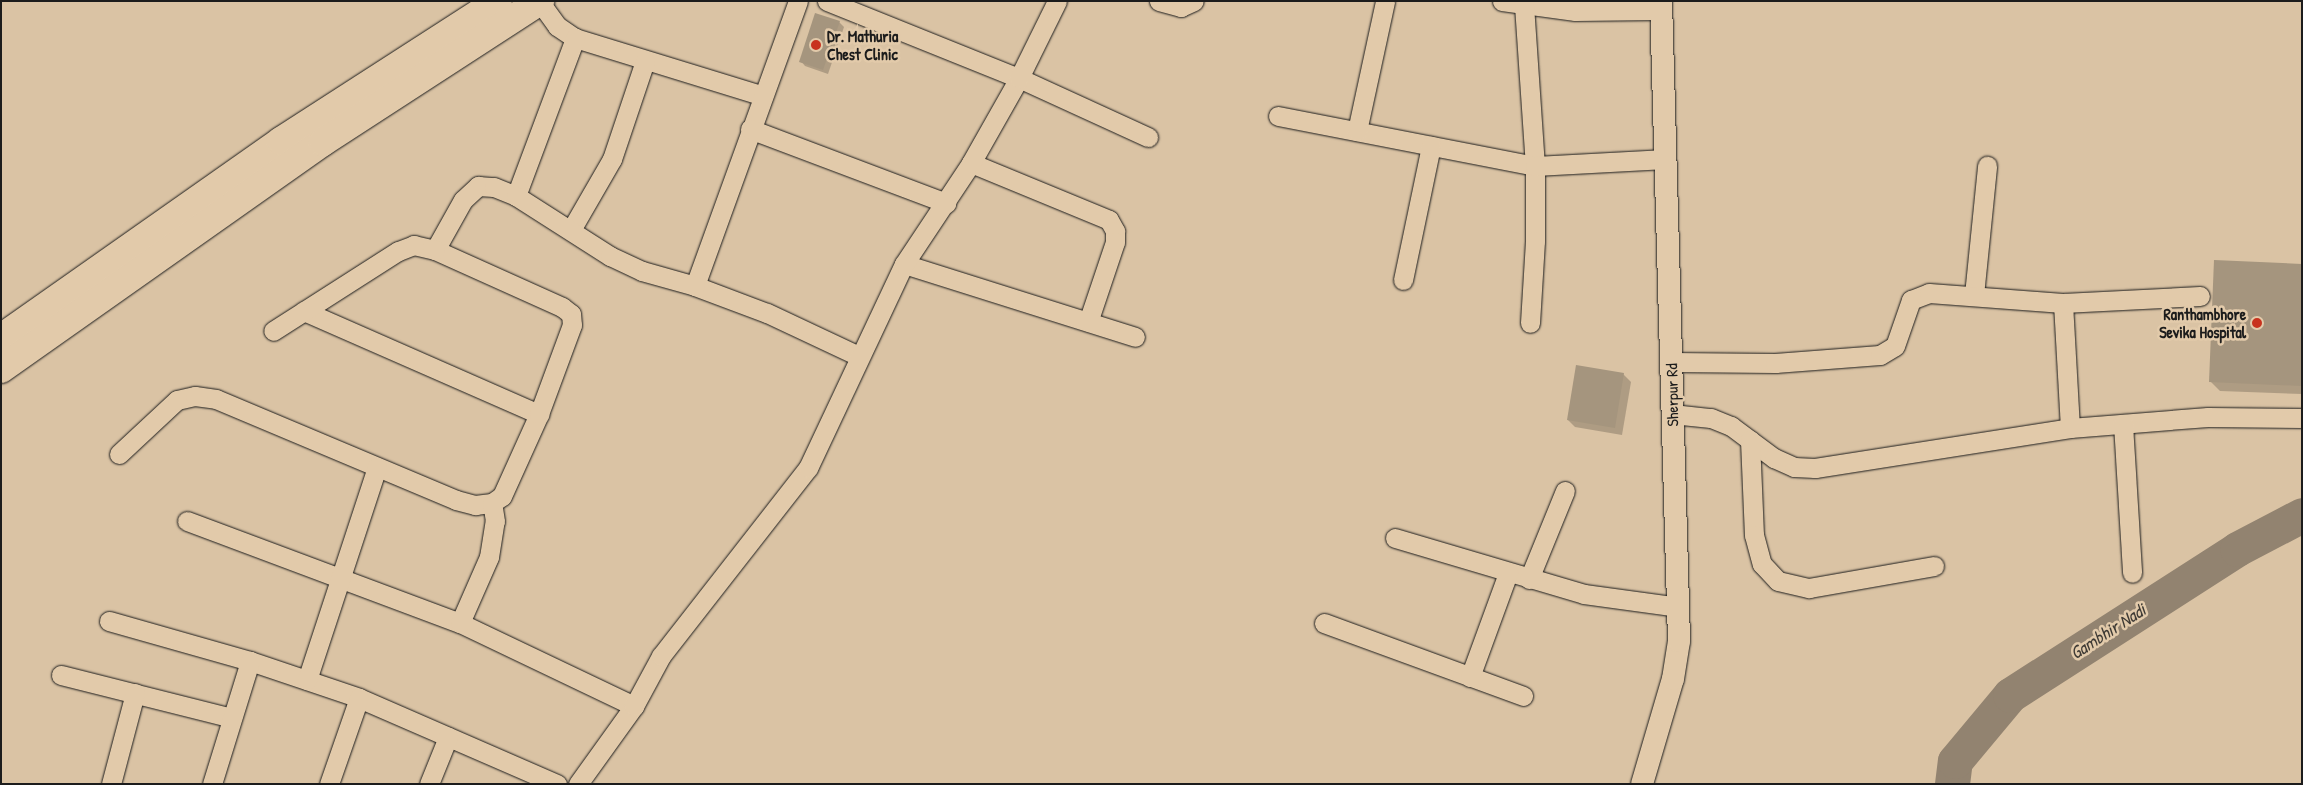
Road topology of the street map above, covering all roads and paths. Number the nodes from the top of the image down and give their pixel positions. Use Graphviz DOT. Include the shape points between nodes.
graph roads {
  1 [pos="498,1"];
  2 [pos="540,1"];
  3 [pos="798,1"];
  4 [pos="826,1"];
  5 [pos="1057,1"];
  6 [pos="1159,1"];
  7 [pos="1194,1"];
  8 [pos="1385,1"];
  9 [pos="1502,1"];
  10 [pos="1524,5"];
  11 [pos="1661,5"];
  12 [pos="574,38"];
  13 [pos="645,61"];
  14 [pos="1019,78"];
  15 [pos="763,96"];
  16 [pos="1278,116"];
  17 [pos="750,129"];
  18 [pos="1357,132"];
  19 [pos="1148,137"];
  20 [pos="1430,146"];
  21 [pos="1666,159"];
  22 [pos="971,163"];
  23 [pos="1535,166"];
  24 [pos="1987,166"];
  25 [pos="516,196"];
  26 [pos="946,203"];
  27 [pos="570,230"];
  28 [pos="435,250"];
  29 [pos="904,264"];
  30 [pos="1403,280"];
  31 [pos="695,286"];
  32 [pos="1974,295"];
  33 [pos="2200,296"];
  34 [pos="2063,303"];
  35 [pos="304,311"];
  36 [pos="1088,322"];
  37 [pos="1530,322"];
  38 [pos="273,331"];
  39 [pos="1135,337"];
  40 [pos="1,338"];
  41 [pos="859,356"];
  42 [pos="1671,362"];
  43 [pos="1,369"];
  44 [pos="539,414"];
  45 [pos="1672,414"];
  46 [pos="2302,418"];
  47 [pos="2123,424"];
  48 [pos="2070,428"];
  49 [pos="1750,440"];
  50 [pos="119,454"];
  51 [pos="377,467"];
  52 [pos="1565,491"];
  53 [pos="492,503"];
  54 [pos="187,521"];
  55 [pos="1395,538"];
  56 [pos="1934,566"];
  57 [pos="1508,573"];
  58 [pos="2132,573"];
  59 [pos="341,576"];
  60 [pos="1529,579"];
  61 [pos="1679,607"];
  62 [pos="109,621"];
  63 [pos="460,623"];
  64 [pos="1324,623"];
  65 [pos="250,661"];
  66 [pos="61,675"];
  67 [pos="1470,677"];
  68 [pos="307,680"];
  69 [pos="135,693"];
  70 [pos="1523,696"];
  71 [pos="359,698"];
  72 [pos="634,706"];
  73 [pos="232,718"];
  74 [pos="448,737"];
  75 [pos="111,784"];
  76 [pos="212,784"];
  77 [pos="329,784"];
  78 [pos="429,784"];
  79 [pos="557,784"];
  80 [pos="578,784"];
  81 [pos="1642,784"];
  1 -- 40 [label="highway" via="281,141"];
  2 -- 12 [label="street" via="557,26"];
  2 -- 43 [label="highway" via="331,137"];
  3 -- 15 [label="street"];
  4 -- 14 [label="street"];
  5 -- 14 [label="street"];
  6 -- 7 [label="street" via="1181,7"];
  8 -- 18 [label="street"];
  9 -- 10 [label="street"];
  10 -- 11 [label="street" via="1575,11"];
  10 -- 23 [label="street"];
  11 -- 21 [label="street, Sherpur Rd"];
  12 -- 13 [label="street"];
  12 -- 25 [label="street"];
  13 -- 15 [label="street"];
  13 -- 27 [label="street" via="612,159"];
  14 -- 19 [label="street"];
  14 -- 22 [label="street"];
  15 -- 17 [label="street"];
  16 -- 18 [label="street"];
  17 -- 26 [label="street"];
  17 -- 31 [label="street"];
  18 -- 20 [label="street"];
  20 -- 23 [label="street"];
  20 -- 30 [label="street"];
  21 -- 23 [label="street"];
  21 -- 42 [label="street, Sherpur Rd"];
  22 -- 26 [label="street"];
  22 -- 36 [label="street" via="1109,220 1116,242"];
  23 -- 37 [label="street"];
  24 -- 32 [label="street"];
  25 -- 27 [label="street"];
  25 -- 28 [label="street" via="494,187 478,186 463,200"];
  26 -- 29 [label="street"];
  27 -- 31 [label="street" via="610,256 642,271"];
  28 -- 35 [label="street" via="414,245 398,251"];
  28 -- 44 [label="street" via="562,307 571,314 572,324"];
  29 -- 36 [label="street"];
  29 -- 41 [label="street"];
  31 -- 41 [label="street" via="767,313"];
  32 -- 34 [label="street"];
  32 -- 42 [label="street" via="1929,293 1911,300 1896,346 1880,355 1775,364"];
  33 -- 34 [label="street"];
  34 -- 48 [label="street"];
  35 -- 38 [label="street"];
  35 -- 44 [label="street"];
  36 -- 39 [label="street"];
  41 -- 72 [label="street" via="808,468 661,656"];
  42 -- 45 [label="street, Sherpur Rd"];
  44 -- 53 [label="street" via="502,496"];
  45 -- 49 [label="street" via="1711,418 1731,426"];
  45 -- 61 [label="street, Sherpur Rd"];
  46 -- 47 [label="street" via="2208,417"];
  47 -- 48 [label="street"];
  47 -- 58 [label="street"];
  48 -- 49 [label="street" via="1815,468 1794,467"];
  49 -- 56 [label="street" via="1754,535 1762,564 1778,581 1809,588"];
  50 -- 51 [label="street" via="177,400 195,396 216,399"];
  51 -- 53 [label="street" via="456,500"];
  51 -- 59 [label="street"];
  52 -- 60 [label="street"];
  53 -- 63 [label="street" via="495,521 489,558"];
  54 -- 59 [label="street"];
  55 -- 57 [label="street"];
  57 -- 60 [label="street"];
  57 -- 67 [label="street"];
  59 -- 63 [label="street"];
  59 -- 68 [label="street"];
  60 -- 61 [label="street" via="1584,594"];
  61 -- 81 [label="street, Sherpur Rd" via="1679,641 1673,679"];
  62 -- 65 [label="street"];
  63 -- 72 [label="street"];
  64 -- 67 [label="street"];
  65 -- 68 [label="street"];
  65 -- 73 [label="street"];
  66 -- 69 [label="street"];
  67 -- 70 [label="street"];
  68 -- 71 [label="street"];
  69 -- 73 [label="street"];
  69 -- 75 [label="street"];
  71 -- 74 [label="street"];
  71 -- 77 [label="street"];
  72 -- 80 [label="street"];
  73 -- 76 [label="street"];
  74 -- 78 [label="street"];
  74 -- 79 [label="street"];
}
